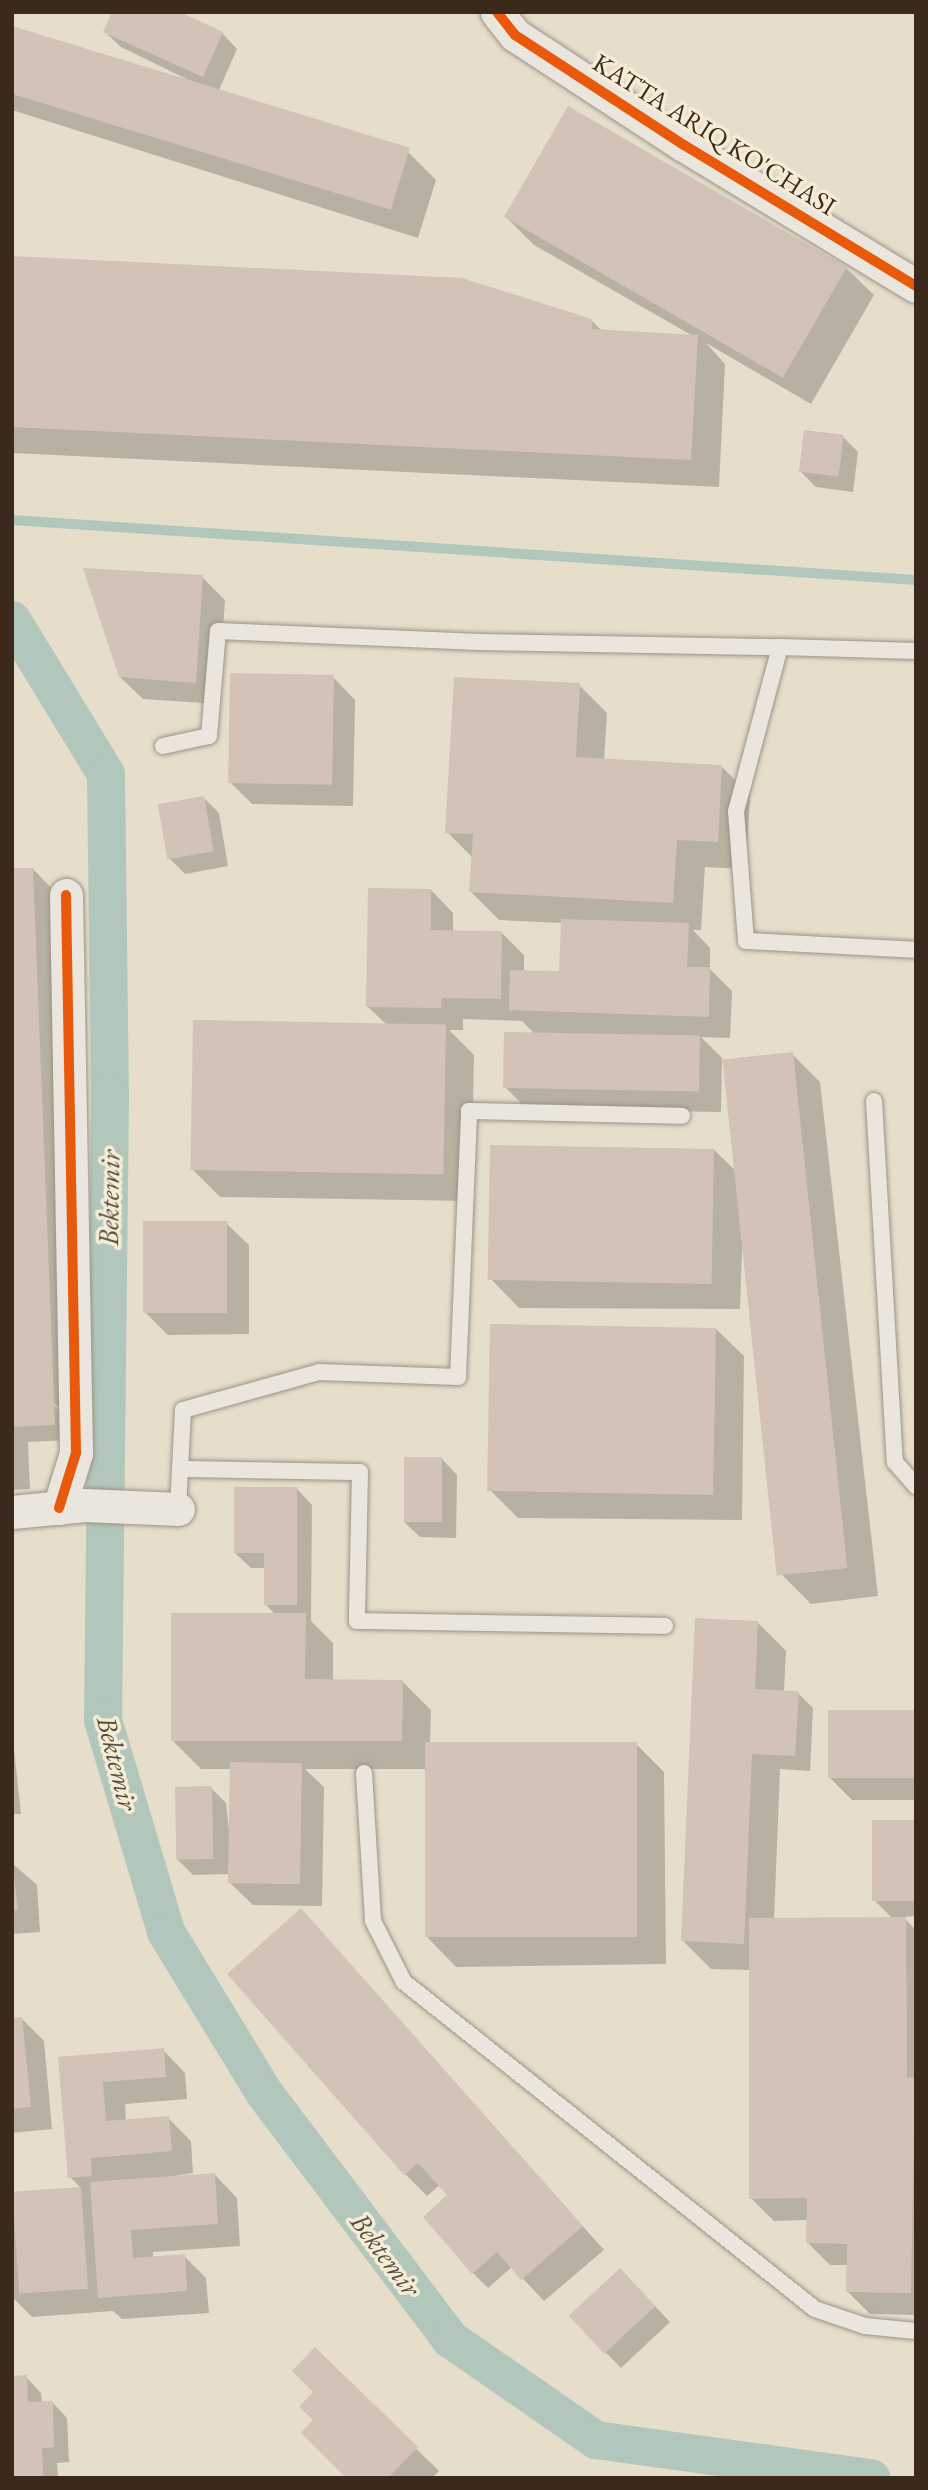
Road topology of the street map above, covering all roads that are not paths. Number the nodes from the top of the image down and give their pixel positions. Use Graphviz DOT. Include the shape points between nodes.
graph roads {
  1 [pos="497,12"];
  2 [pos="916,286"];
  3 [pos="780,647"];
  4 [pos="916,651"];
  5 [pos="163,746"];
  6 [pos="66,895"];
  7 [pos="916,950"];
  8 [pos="874,1101"];
  9 [pos="682,1116"];
  10 [pos="180,1469"];
  11 [pos="916,1486"];
  12 [pos="72,1506"];
  13 [pos="178,1509"];
  14 [pos="12,1512"];
  15 [pos="665,1626"];
  16 [pos="364,1773"];
  17 [pos="916,2331"];
  1 -- 2 [label="street, KATTA ARIQ KO'CHASI" via="515,35"];
  3 -- 4 [label="lane"];
  3 -- 5 [label="lane" via="480,642 218,631 209,736"];
  3 -- 7 [label="lane" via="736,811 746,941"];
  6 -- 12 [label="street" via="76,1453"];
  8 -- 11 [label="lane" via="895,1462"];
  9 -- 10 [label="lane" via="470,1111 458,1377 319,1372 183,1410"];
  10 -- 13 [label="lane"];
  10 -- 15 [label="lane" via="360,1472 357,1621"];
  12 -- 13 [label="street"];
  12 -- 14 [label="street"];
  16 -- 17 [label="lane" via="373,1922 404,1982 815,2309 865,2326"];
}
